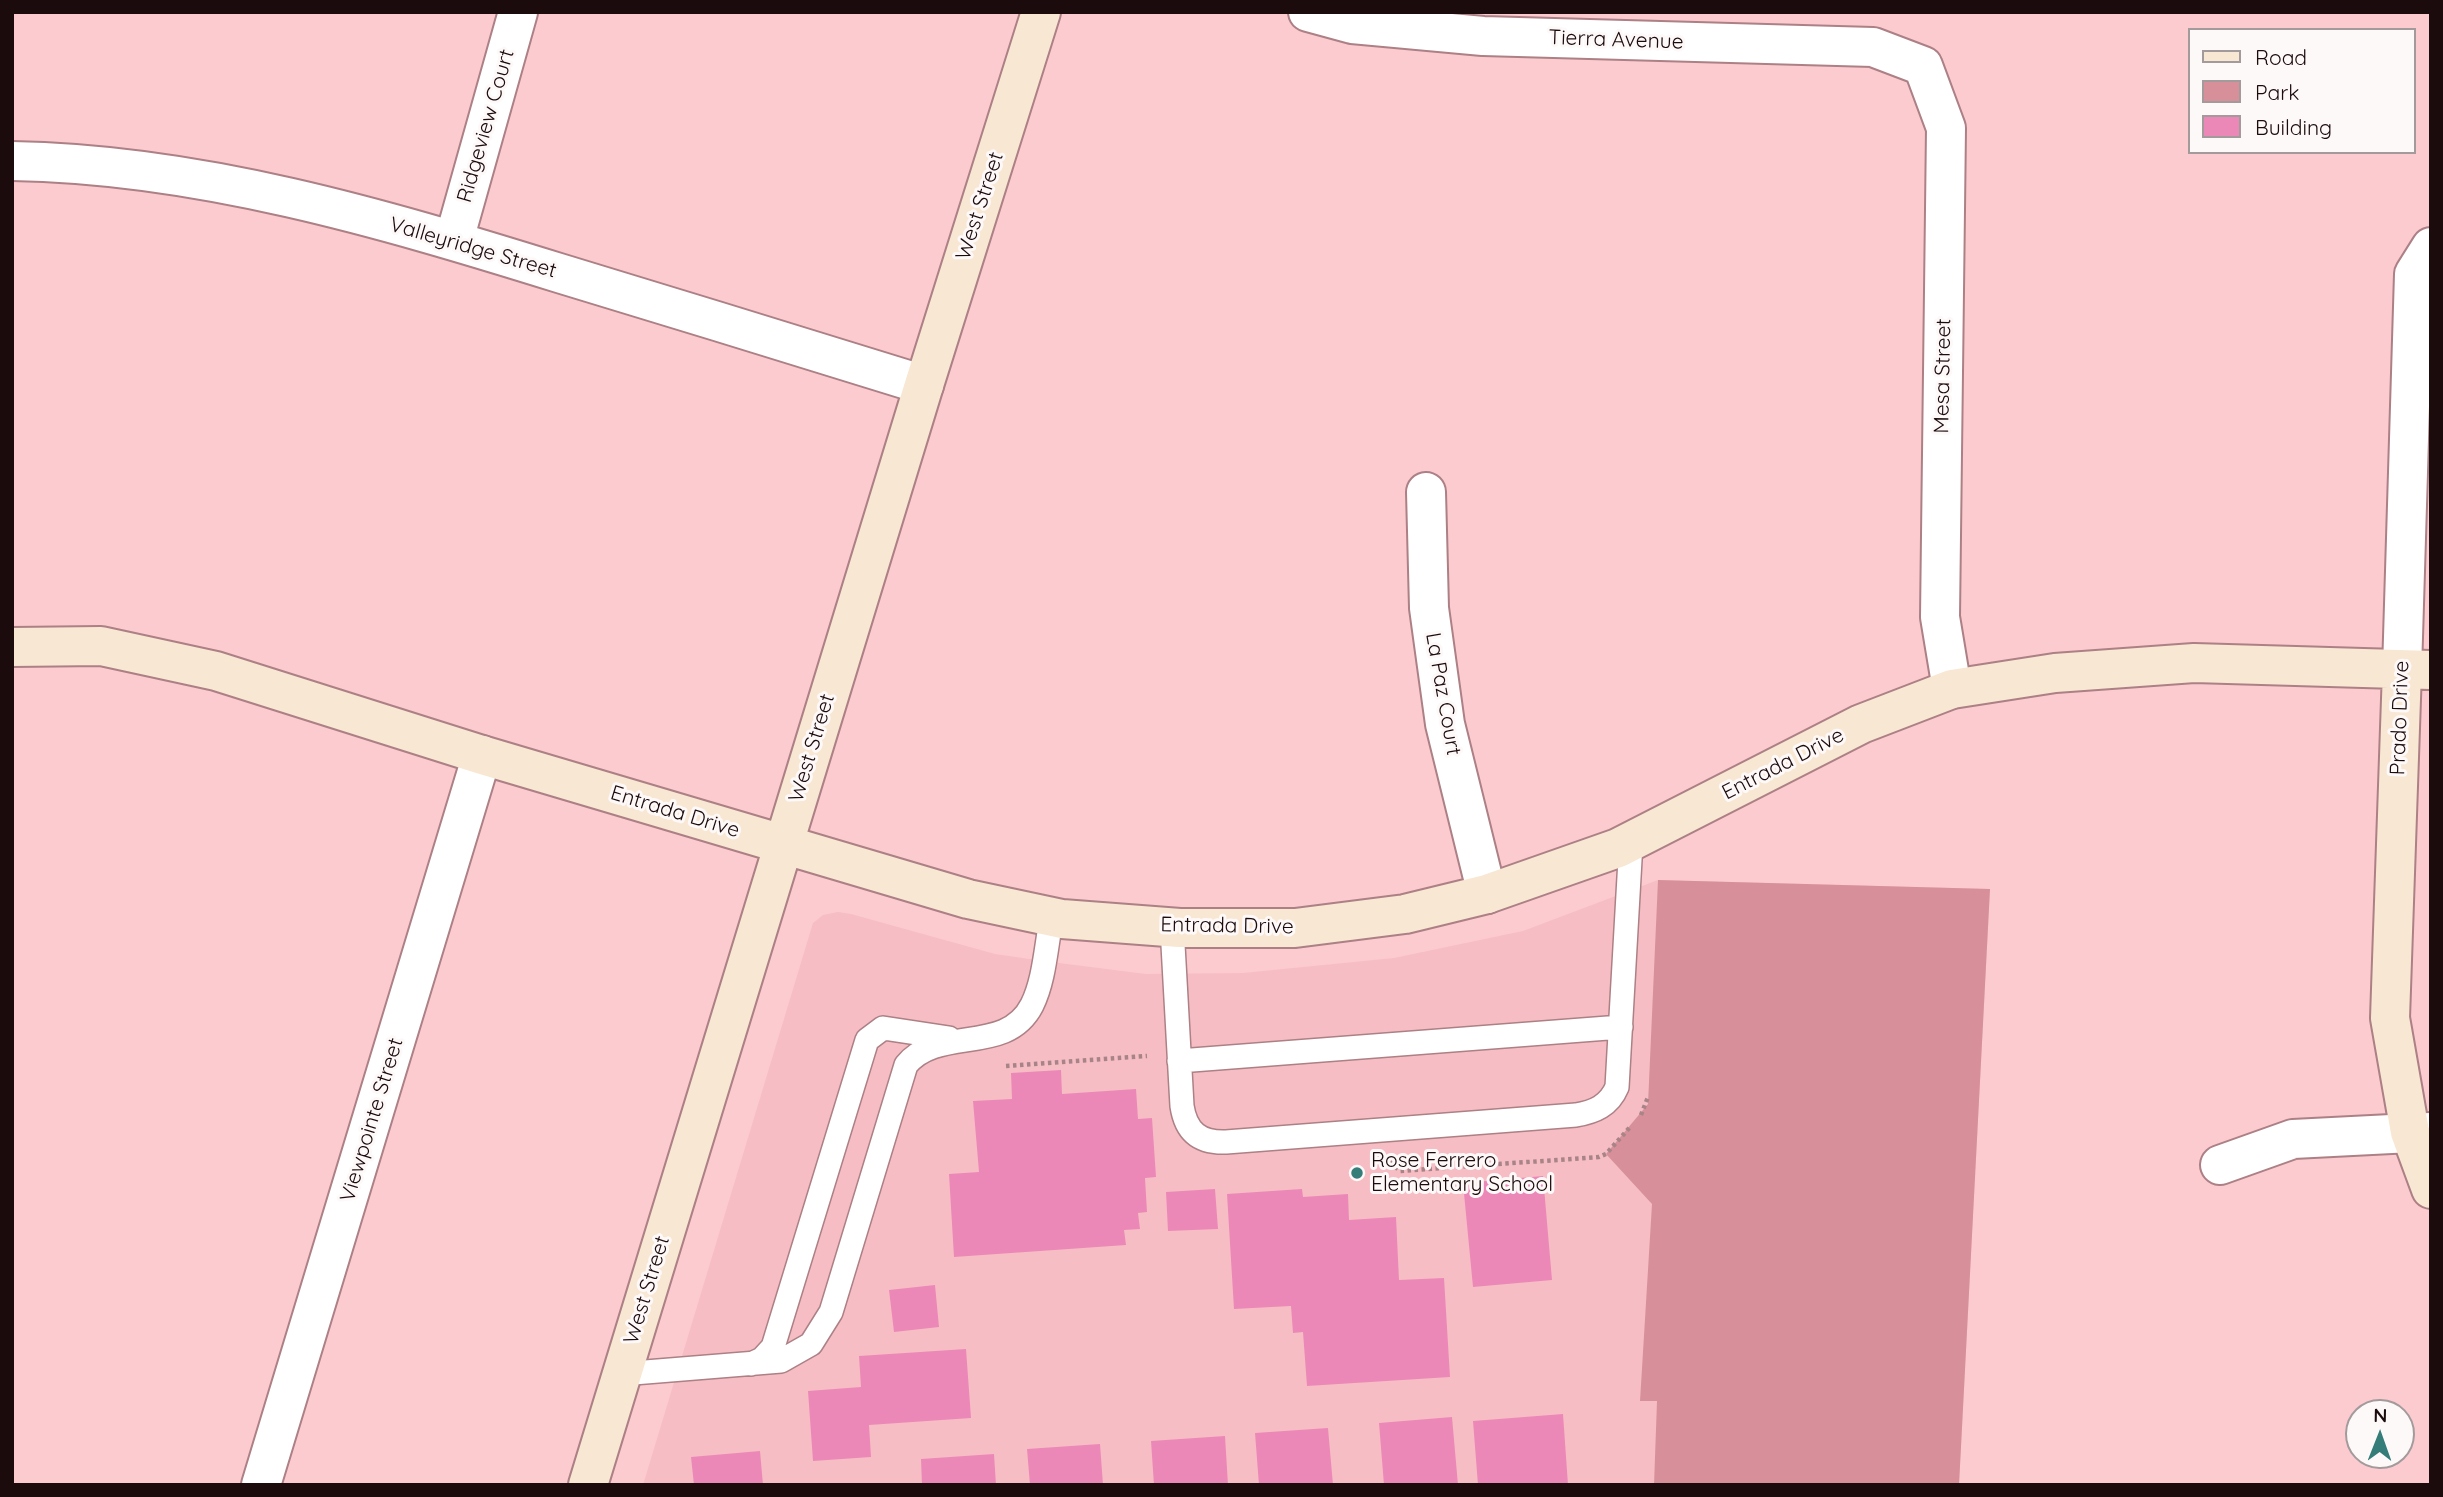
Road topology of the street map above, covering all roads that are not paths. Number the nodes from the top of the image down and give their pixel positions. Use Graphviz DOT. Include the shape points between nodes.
graph roads {
  1 [pos="518,12"];
  2 [pos="1041,12"];
  3 [pos="1308,12"];
  4 [pos="1923,66"];
  5 [pos="12,161"];
  6 [pos="454,240"];
  7 [pos="2431,247"];
  8 [pos="923,385"];
  9 [pos="1426,492"];
  10 [pos="12,647"];
  11 [pos="2416,670"];
  12 [pos="1952,689"];
  13 [pos="482,755"];
  14 [pos="1631,842"];
  15 [pos="782,844"];
  16 [pos="1487,894"];
  17 [pos="1052,916"];
  18 [pos="1172,927"];
  19 [pos="1621,1027"];
  20 [pos="966,1041"];
  21 [pos="1179,1061"];
  22 [pos="2420,1132"];
  23 [pos="2220,1166"];
  24 [pos="2431,1189"];
  25 [pos="751,1364"];
  26 [pos="621,1374"];
  27 [pos="261,1485"];
  28 [pos="587,1485"];
  1 -- 6 [label="street, Ridgeview Court"];
  2 -- 8 [label="street, West Street"];
  3 -- 4 [label="street, Tierra Avenue" via="1352,24 1483,36 1873,47"];
  4 -- 12 [label="street, Mesa Street" via="1946,128 1940,617"];
  5 -- 6 [label="street, Valleyridge Street" via="83,162 181,175"];
  6 -- 8 [label="street, Valleyridge Street"];
  7 -- 11 [label="street, Prado Drive" via="2414,274"];
  8 -- 15 [label="street, West Street"];
  9 -- 16 [label="street, La Paz Court" via="1429,608 1445,724"];
  10 -- 13 [label="street, Entrada Drive" via="101,646 216,671"];
  11 -- 12 [label="street, Entrada Drive" via="2194,663 2055,673"];
  11 -- 22 [label="street, Prado Drive" via="2390,1018"];
  12 -- 14 [label="street, Entrada Drive" via="1861,724"];
  13 -- 15 [label="street, Entrada Drive"];
  13 -- 27 [label="street, Viewpointe Street"];
  14 -- 16 [label="street, Entrada Drive"];
  14 -- 19 [label="lane"];
  15 -- 17 [label="street, Entrada Drive" via="968,899"];
  15 -- 26 [label="street, West Street"];
  16 -- 18 [label="street, Entrada Drive" via="1405,914 1295,928"];
  17 -- 18 [label="street, Entrada Drive"];
  17 -- 20 [label="lane" via="1040,983 1024,1018 1000,1033"];
  18 -- 21 [label="lane"];
  19 -- 21 [label="lane"];
  19 -- 21 [label="lane" via="1616,1087 1606,1103 1588,1113 1216,1143 1197,1137 1183,1115"];
  20 -- 25 [label="lane" via="927,1048 906,1065 822,1330 797,1354"];
  20 -- 25 [label="lane" via="884,1028 867,1040 776,1339 769,1354"];
  22 -- 23 [label="street" via="2293,1139"];
  22 -- 24 [label="street, Prado Drive"];
  25 -- 26 [label="lane"];
  26 -- 28 [label="street, West Street"];
}
